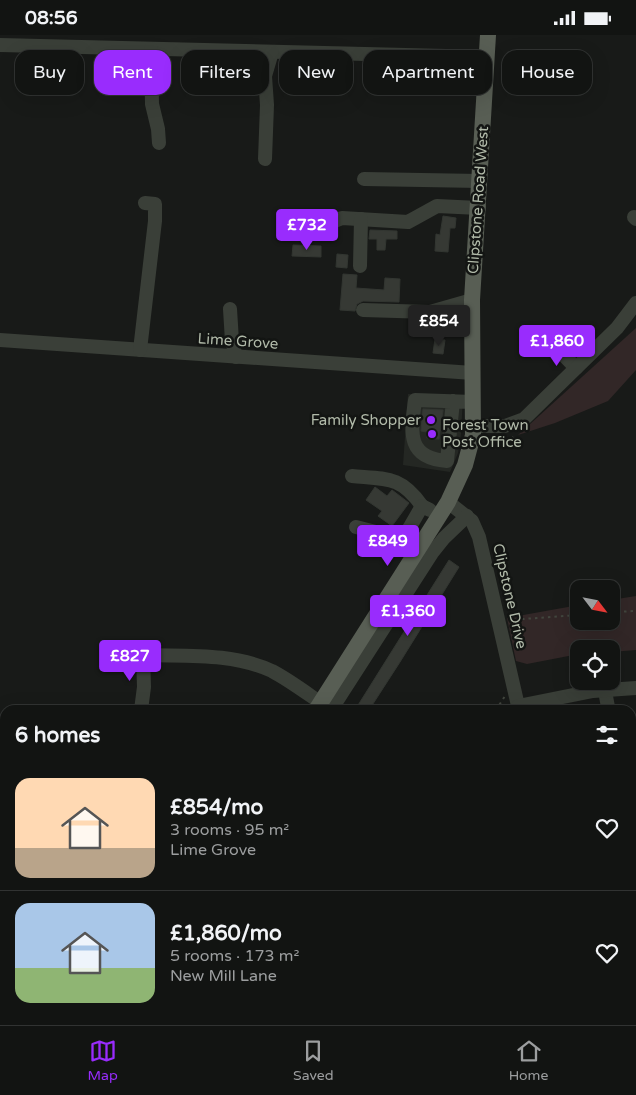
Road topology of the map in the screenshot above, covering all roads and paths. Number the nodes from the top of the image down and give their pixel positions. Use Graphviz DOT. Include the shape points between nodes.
graph roads {
  1 [pos="488,35"];
  2 [pos="0,45"];
  3 [pos="151,49"];
  4 [pos="487,50"];
  5 [pos="272,52"];
  6 [pos="363,54"];
  7 [pos="485,95"];
  8 [pos="159,143"];
  9 [pos="266,159"];
  10 [pos="364,179"];
  11 [pos="480,181"];
  12 [pos="145,203"];
  13 [pos="479,208"];
  14 [pos="361,219"];
  15 [pos="308,228"];
  16 [pos="360,266"];
  17 [pos="472,300"];
  18 [pos="636,303"];
  19 [pos="230,309"];
  20 [pos="363,310"];
  21 [pos="0,340"];
  22 [pos="537,341"];
  23 [pos="140,350"];
  24 [pos="236,357"];
  25 [pos="576,369"];
  26 [pos="474,373"];
  27 [pos="453,401"];
  28 [pos="473,402"];
  29 [pos="473,433"];
  30 [pos="450,438"];
  31 [pos="352,476"];
  32 [pos="422,506"];
  33 [pos="444,508"];
  34 [pos="468,516"];
  35 [pos="356,527"];
  36 [pos="404,539"];
  37 [pos="419,548"];
  38 [pos="636,611"];
  39 [pos="620,612"];
  40 [pos="570,616"];
  41 [pos="500,622"];
  42 [pos="126,654"];
  43 [pos="143,655"];
  44 [pos="636,688"];
  45 [pos="620,689"];
  46 [pos="612,690"];
  47 [pos="142,705"];
  48 [pos="319,705"];
  49 [pos="325,705"];
  50 [pos="325,705"];
  51 [pos="517,705"];
  52 [pos="531,705"];
  53 [pos="608,705"];
  1 -- 4 [label="main road, Clipstone Road West"];
  2 -- 3 [label="street"];
  3 -- 5 [label="street"];
  3 -- 8 [label="street" via="152,104"];
  5 -- 6 [label="street"];
  5 -- 9 [label="street" via="265,76"];
  7 -- 11 [label="main road, Clipstone Road West"];
  10 -- 11 [label="street"];
  11 -- 13 [label="main road, Clipstone Road West"];
  12 -- 23 [label="street" via="155,204 155,221"];
  13 -- 14 [label="street" via="437,206 408,222"];
  13 -- 17 [label="main road, Clipstone Road West"];
  14 -- 15 [label="street" via="342,218"];
  14 -- 16 [label="street"];
  17 -- 20 [label="street" via="430,312"];
  17 -- 26 [label="main road, Clipstone Road West"];
  18 -- 25 [label="street" via="617,329"];
  19 -- 24 [label="street"];
  21 -- 23 [label="street, Lime Grove"];
  22 -- 25 [label="street" via="554,346"];
  23 -- 24 [label="street, Lime Grove"];
  24 -- 26 [label="street, Lime Grove"];
  25 -- 29 [label="street" via="524,419"];
  26 -- 28 [label="main road, Clipstone Road West"];
  27 -- 28 [label="street"];
  27 -- 30 [label="street"];
  27 -- 30 [label="street" via="415,399 413,415 415,445 428,459 447,461"];
  28 -- 29 [label="main road, Clipstone Road West"];
  29 -- 30 [label="street"];
  29 -- 33 [label="main road, Clipstone Road West" via="465,465"];
  31 -- 32 [label="street" via="397,481 407,487"];
  32 -- 33 [label="street, Clipstone Drive"];
  32 -- 36 [label="street"];
  33 -- 34 [label="street, Clipstone Drive"];
  33 -- 37 [label="main road, Clipstone Road West"];
  34 -- 41 [label="street, Clipstone Drive" via="479,537"];
  34 -- 49 [label="street" via="432,553"];
  35 -- 36 [label="street"];
  36 -- 37 [label="street"];
  37 -- 50 [label="main road, Clipstone Road West"];
  38 -- 39 [label="path"];
  40 -- 41 [label="path"];
  41 -- 51 [label="street, Clipstone Drive"];
  42 -- 43 [label="street"];
  43 -- 47 [label="street"];
  43 -- 48 [label="street" via="213,656 253,665 277,674"];
  44 -- 45 [label="street"];
  46 -- 52 [label="street"];
  46 -- 53 [label="street"];
}
